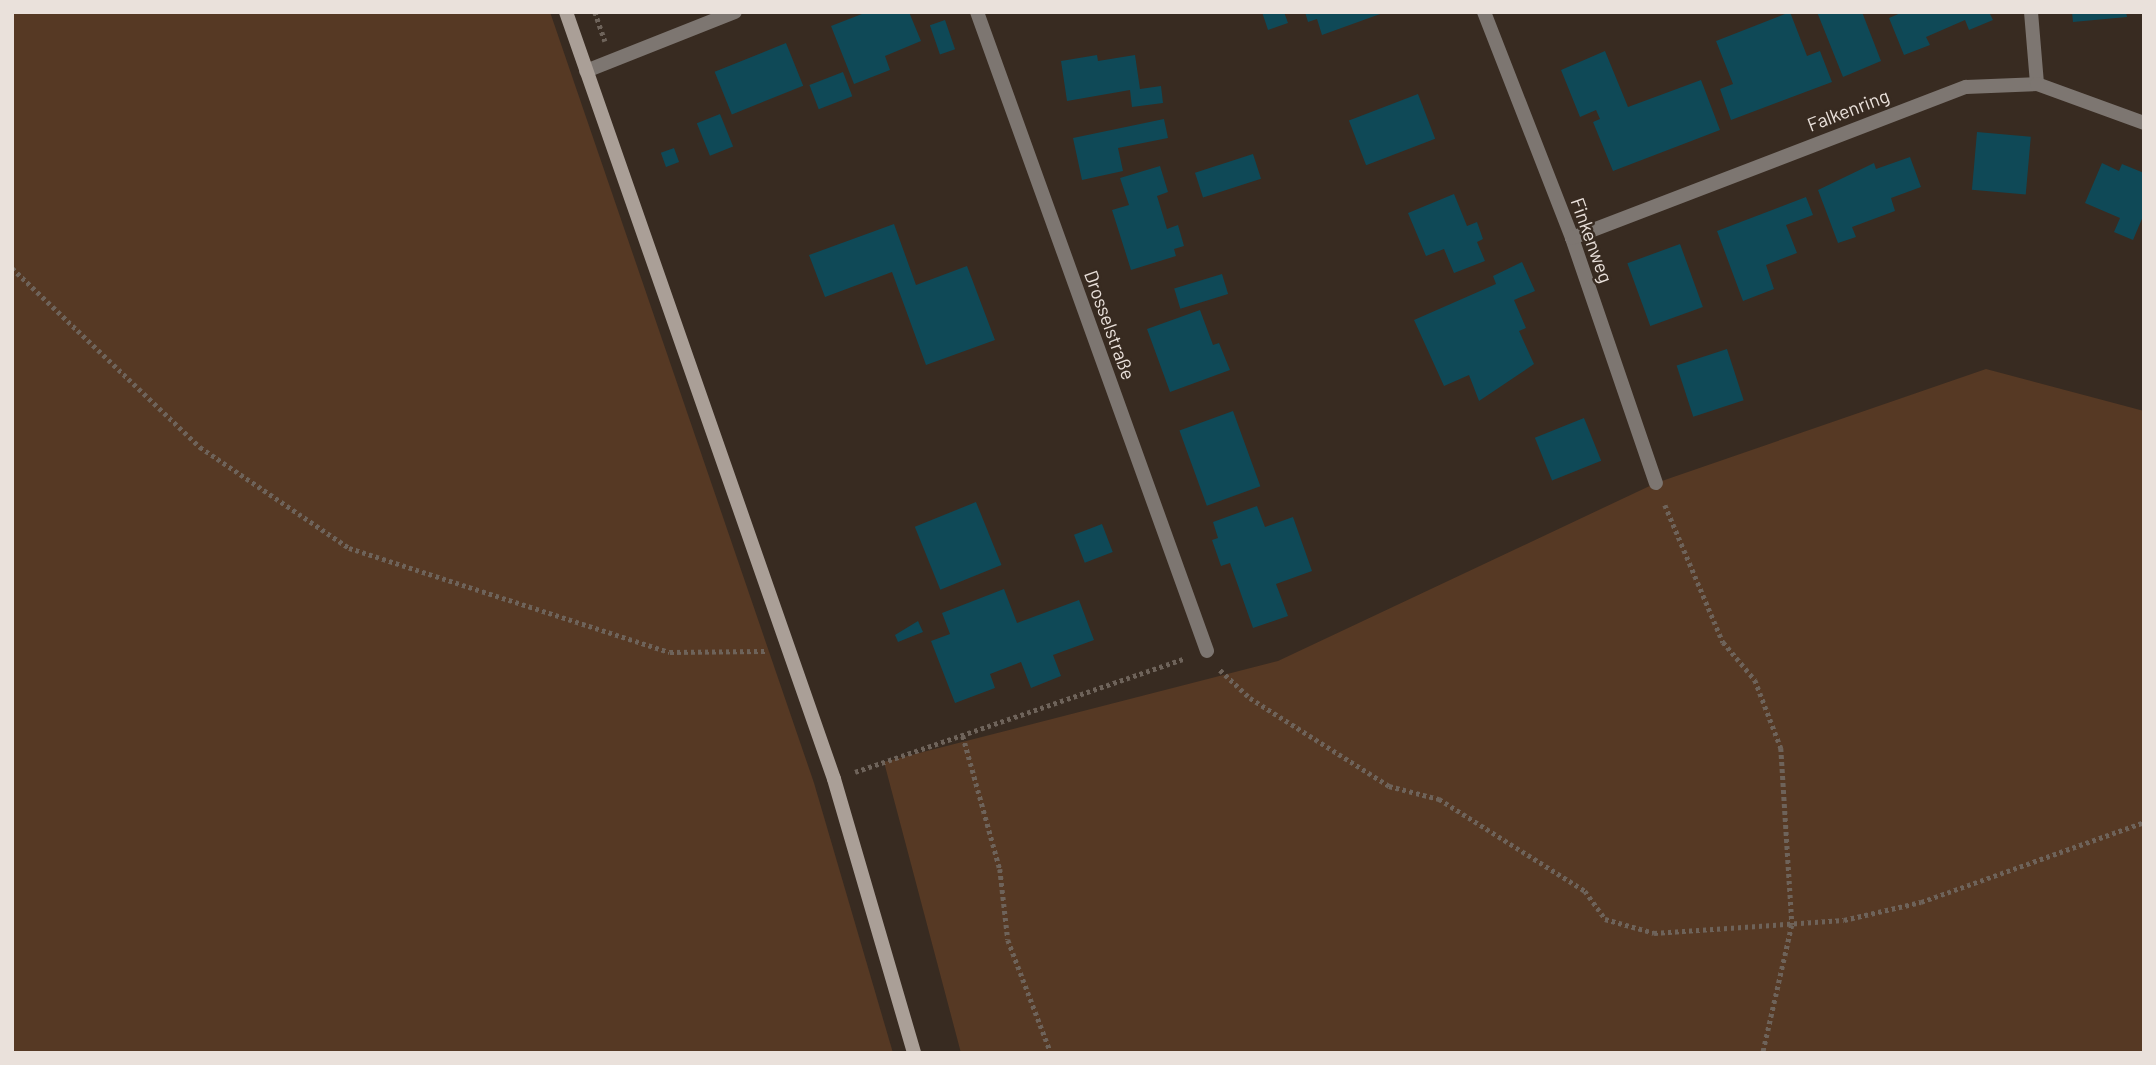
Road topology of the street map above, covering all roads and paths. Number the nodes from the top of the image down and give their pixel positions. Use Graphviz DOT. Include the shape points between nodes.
graph roads {
  1 [pos="566,12"];
  2 [pos="735,12"];
  3 [pos="978,12"];
  4 [pos="1484,12"];
  5 [pos="2031,12"];
  6 [pos="586,71"];
  7 [pos="2037,83"];
  8 [pos="2144,123"];
  9 [pos="1572,238"];
  10 [pos="12,268"];
  11 [pos="1656,483"];
  12 [pos="789,651"];
  13 [pos="1207,651"];
  14 [pos="963,736"];
  15 [pos="834,779"];
  16 [pos="2144,822"];
  17 [pos="1792,925"];
  18 [pos="914,1053"];
  19 [pos="1051,1053"];
  20 [pos="1763,1053"];
  1 -- 6 [label="street"];
  2 -- 6 [label="street"];
  3 -- 13 [label="street, Drosselstraße"];
  4 -- 9 [label="street, Finkenweg"];
  5 -- 7 [label="street"];
  6 -- 12 [label="street"];
  7 -- 8 [label="street, Falkenring"];
  7 -- 9 [label="street, Falkenring" via="1966,87 1940,94"];
  9 -- 11 [label="street, Finkenweg"];
  10 -- 12 [label="path" via="200,447 349,548 670,652"];
  11 -- 17 [label="path" via="1723,642 1755,680 1782,748"];
  12 -- 15 [label="street"];
  13 -- 14 [label="path"];
  13 -- 17 [label="path" via="1225,677 1250,698 1389,786 1439,799 1585,891 1605,919 1654,933"];
  14 -- 15 [label="path"];
  14 -- 19 [label="path" via="1000,869 1008,940"];
  15 -- 18 [label="street"];
  16 -- 17 [label="path" via="1921,902 1844,920"];
  17 -- 20 [label="path"];
}
